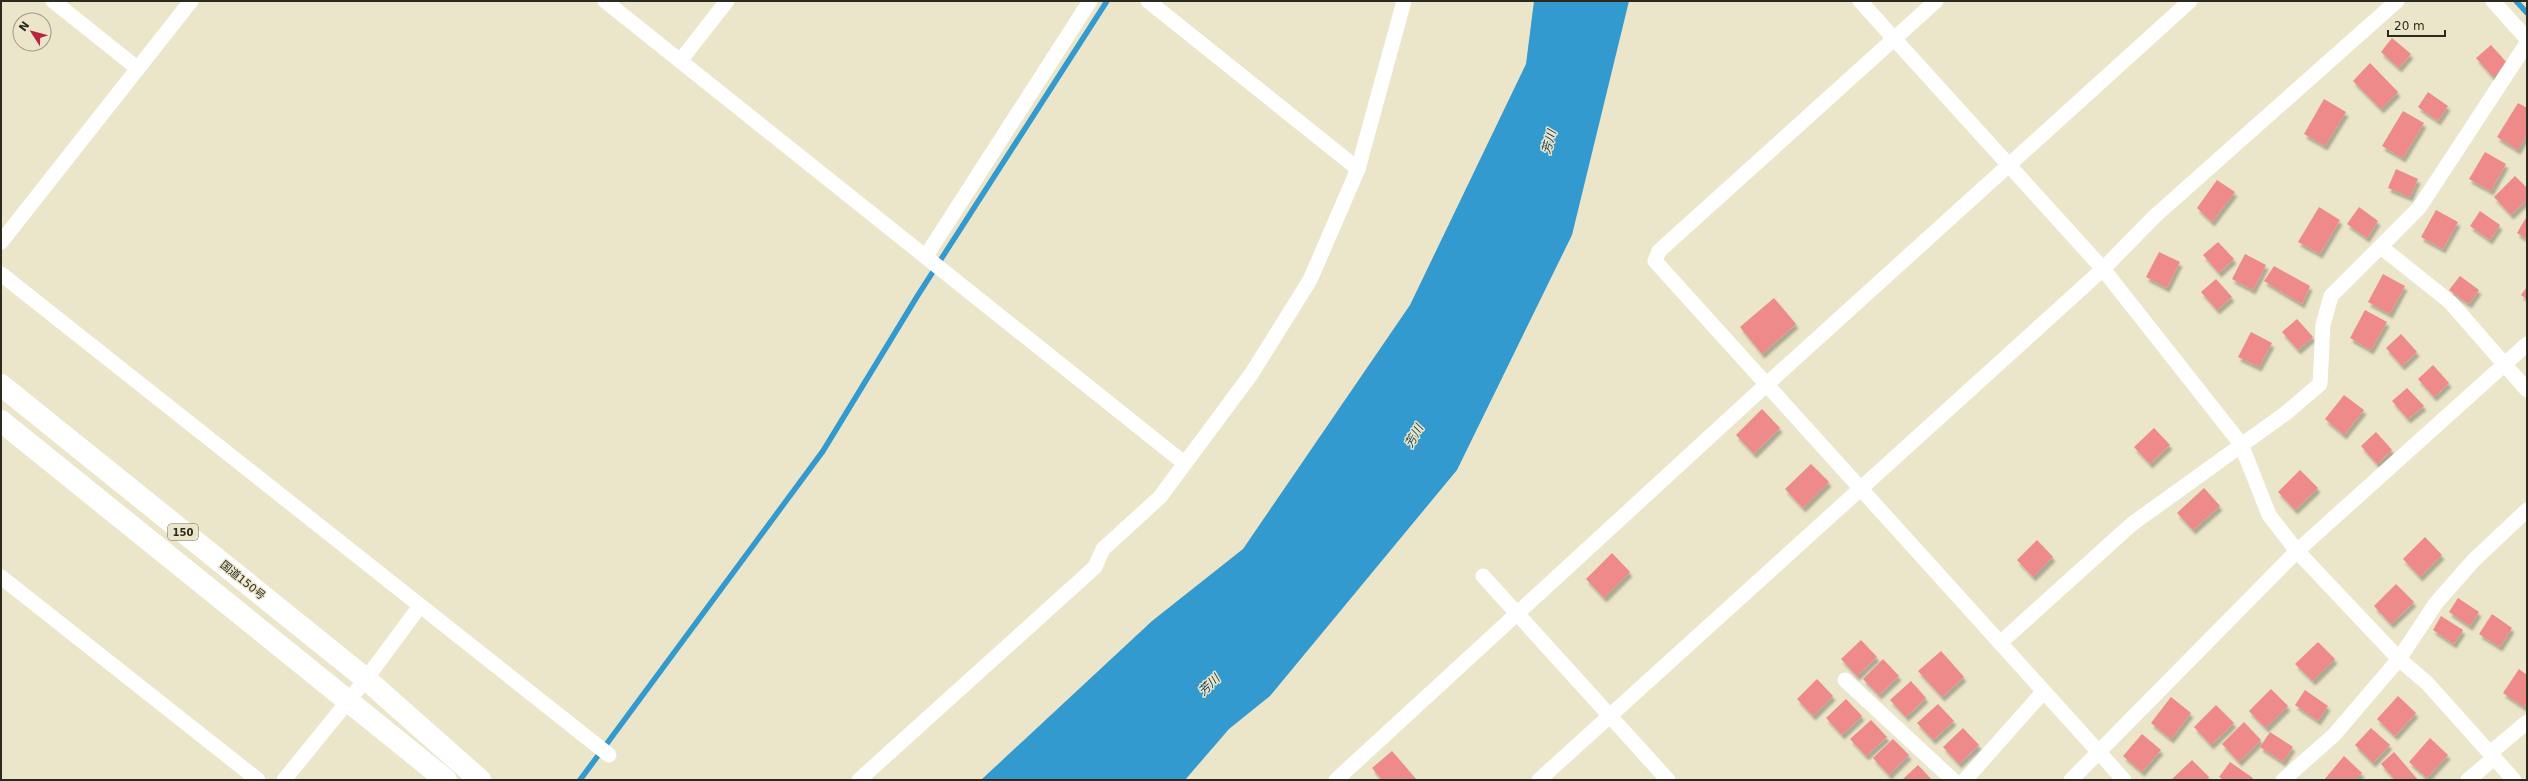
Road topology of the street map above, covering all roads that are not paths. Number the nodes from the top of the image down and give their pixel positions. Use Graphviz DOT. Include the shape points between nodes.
graph roads {
  1 [pos="53,1"];
  2 [pos="191,1"];
  3 [pos="605,1"];
  4 [pos="727,1"];
  5 [pos="1090,1"];
  6 [pos="1148,1"];
  7 [pos="1404,1"];
  8 [pos="1860,1"];
  9 [pos="1936,1"];
  10 [pos="2190,1"];
  11 [pos="2397,1"];
  12 [pos="2493,1"];
  13 [pos="1894,39"];
  14 [pos="2527,39"];
  15 [pos="2527,43"];
  16 [pos="680,61"];
  17 [pos="137,68"];
  18 [pos="2007,165"];
  19 [pos="1358,169"];
  20 [pos="1,242"];
  21 [pos="2381,246"];
  22 [pos="927,257"];
  23 [pos="2103,269"];
  24 [pos="1,274"];
  25 [pos="2527,344"];
  26 [pos="2504,364"];
  27 [pos="1767,384"];
  28 [pos="1,385"];
  29 [pos="2527,390"];
  30 [pos="1,421"];
  31 [pos="2241,444"];
  32 [pos="1184,463"];
  33 [pos="1860,489"];
  34 [pos="2527,510"];
  35 [pos="2297,551"];
  36 [pos="1483,576"];
  37 [pos="1,577"];
  38 [pos="420,606"];
  39 [pos="1517,614"];
  40 [pos="2000,643"];
  41 [pos="2398,659"];
  42 [pos="366,679"];
  43 [pos="1845,680"];
  44 [pos="2044,691"];
  45 [pos="346,701"];
  46 [pos="1609,717"];
  47 [pos="2527,722"];
  48 [pos="2098,751"];
  49 [pos="609,755"];
  50 [pos="2492,755"];
  51 [pos="258,780"];
  52 [pos="284,780"];
  53 [pos="446,780"];
  54 [pos="480,780"];
  55 [pos="859,780"];
  56 [pos="1336,780"];
  57 [pos="1539,780"];
  58 [pos="1668,780"];
  59 [pos="1953,780"];
  60 [pos="1965,780"];
  61 [pos="2071,780"];
  62 [pos="2124,780"];
  63 [pos="2283,780"];
  64 [pos="2468,780"];
  65 [pos="2514,780"];
  1 -- 17 [label="street"];
  2 -- 17 [label="street"];
  3 -- 16 [label="street"];
  4 -- 16 [label="street"];
  5 -- 22 [label="street"];
  6 -- 19 [label="street"];
  7 -- 19 [label="street"];
  8 -- 13 [label="street"];
  9 -- 13 [label="street"];
  10 -- 18 [label="street"];
  11 -- 23 [label="street" via="2154,216"];
  12 -- 14 [label="street"];
  13 -- 18 [label="street"];
  13 -- 27 [label="street" via="1659,251 1655,260"];
  15 -- 21 [label="street" via="2418,208"];
  16 -- 22 [label="street"];
  17 -- 20 [label="street"];
  18 -- 23 [label="street"];
  18 -- 27 [label="street"];
  19 -- 32 [label="street" via="1310,280 1252,373"];
  21 -- 26 [label="street" via="2450,302"];
  21 -- 31 [label="street" via="2331,296 2323,325 2320,384 2286,413"];
  22 -- 32 [label="street"];
  23 -- 31 [label="street"];
  23 -- 33 [label="street"];
  24 -- 38 [label="street"];
  25 -- 26 [label="street"];
  26 -- 29 [label="street"];
  26 -- 35 [label="street"];
  27 -- 33 [label="street"];
  27 -- 39 [label="street"];
  28 -- 42 [label="highway, 国道150号 / 150"];
  30 -- 45 [label="highway, 150"];
  31 -- 35 [label="street" via="2269,515"];
  31 -- 40 [label="street" via="2132,524"];
  32 -- 55 [label="street" via="1160,497 1103,549 1095,567"];
  33 -- 40 [label="street"];
  33 -- 46 [label="street"];
  34 -- 41 [label="street" via="2473,561 2436,604"];
  35 -- 41 [label="street"];
  35 -- 48 [label="street"];
  36 -- 39 [label="street"];
  37 -- 51 [label="street"];
  38 -- 42 [label="street"];
  38 -- 49 [label="street"];
  39 -- 46 [label="street"];
  39 -- 56 [label="street"];
  40 -- 44 [label="street"];
  41 -- 50 [label="street" via="2427,683"];
  41 -- 63 [label="street" via="2334,735"];
  42 -- 45 [label="street"];
  42 -- 54 [label="highway, 国道150号 / 150"];
  43 -- 59 [label="street"];
  44 -- 48 [label="street"];
  44 -- 60 [label="street"];
  45 -- 52 [label="street"];
  45 -- 53 [label="highway, 150"];
  46 -- 57 [label="street"];
  46 -- 58 [label="street"];
  47 -- 50 [label="street"];
  48 -- 61 [label="street"];
  48 -- 62 [label="street"];
  50 -- 64 [label="street"];
  50 -- 65 [label="street"];
}
